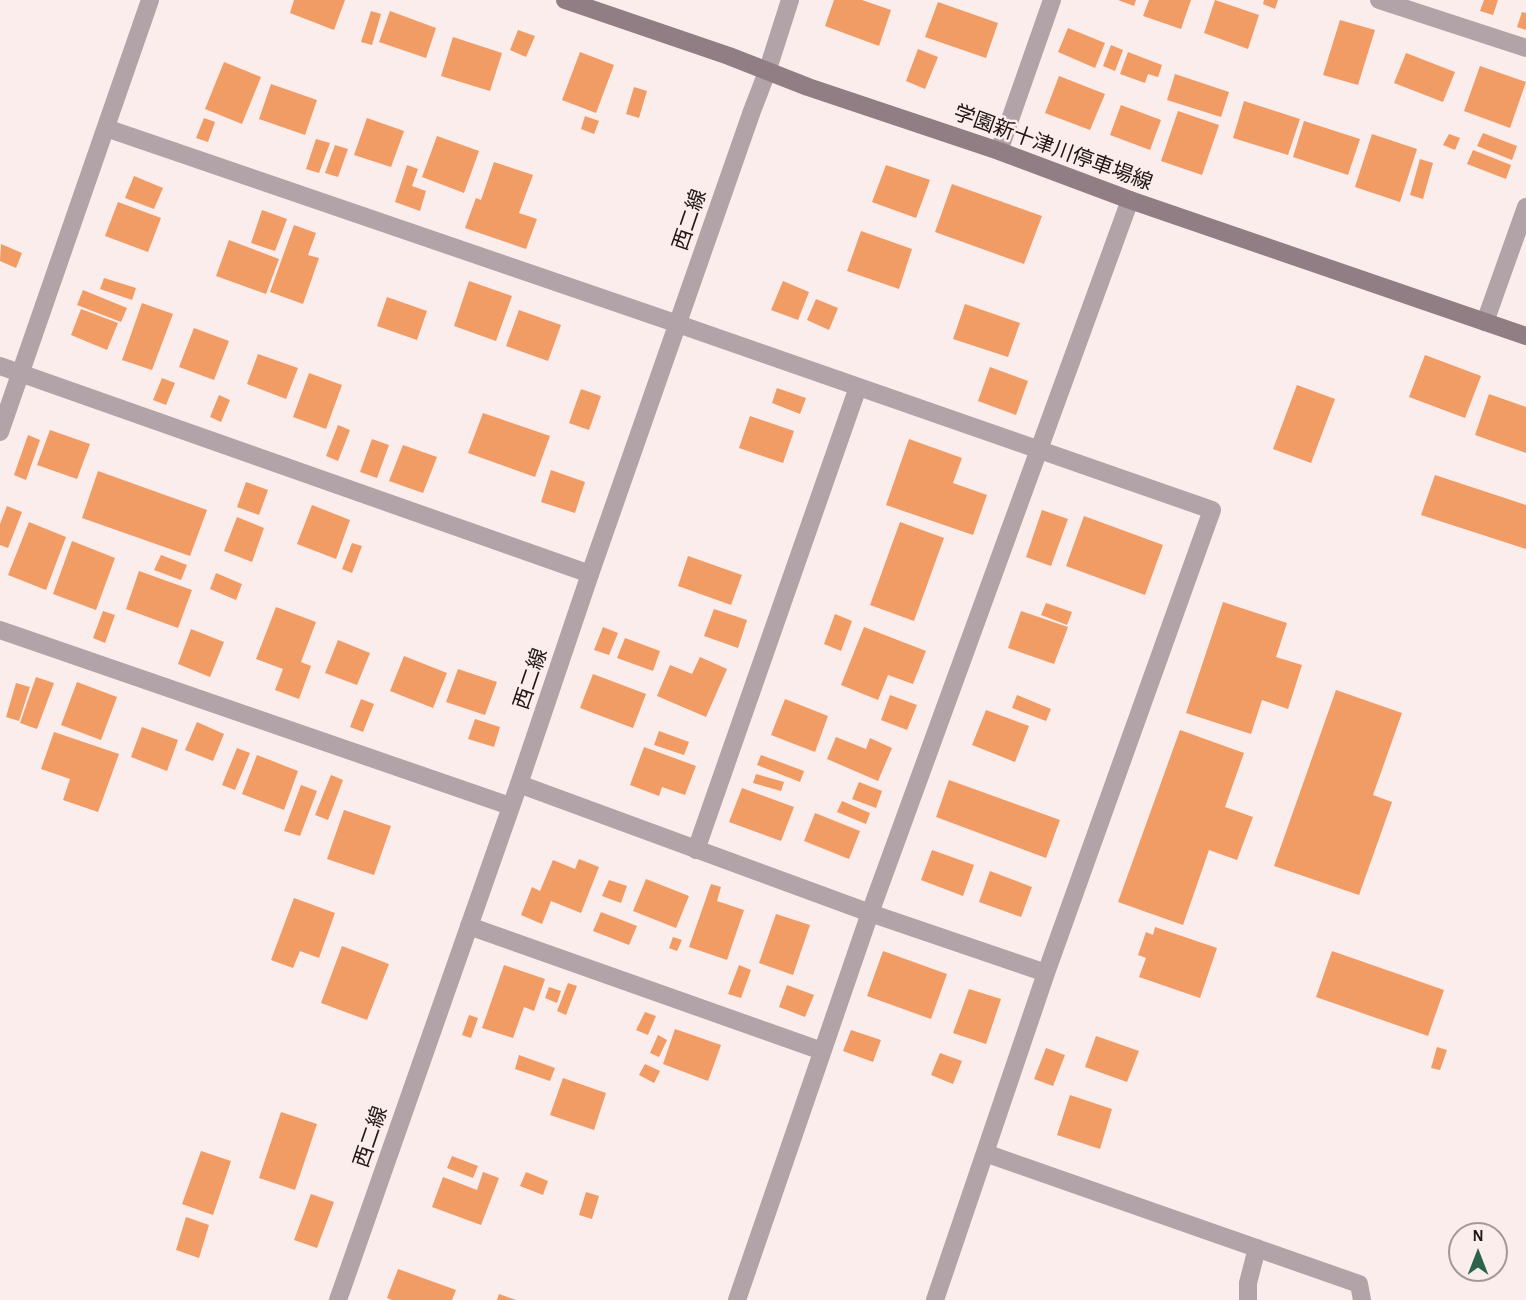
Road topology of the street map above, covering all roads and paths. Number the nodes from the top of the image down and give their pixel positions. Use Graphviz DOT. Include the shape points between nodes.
graph roads {
  1 [pos="150,0"];
  2 [pos="565,0"];
  3 [pos="790,0"];
  4 [pos="1052,0"];
  5 [pos="1379,0"];
  6 [pos="1526,48"];
  7 [pos="767,72"];
  8 [pos="106,128"];
  9 [pos="999,151"];
  10 [pos="1130,200"];
  11 [pos="1526,207"];
  12 [pos="1485,322"];
  13 [pos="678,324"];
  14 [pos="1526,336"];
  15 [pos="0,366"];
  16 [pos="20,373"];
  17 [pos="858,387"];
  18 [pos="0,432"];
  19 [pos="1038,449"];
  20 [pos="590,574"];
  21 [pos="0,630"];
  22 [pos="519,784"];
  23 [pos="510,806"];
  24 [pos="696,850"];
  25 [pos="870,913"];
  26 [pos="469,926"];
  27 [pos="1046,973"];
  28 [pos="822,1051"];
  29 [pos="985,1153"];
  30 [pos="1257,1248"];
  31 [pos="338,1300"];
  32 [pos="737,1300"];
  33 [pos="935,1300"];
  34 [pos="1248,1300"];
  35 [pos="1362,1300"];
  1 -- 8 [label="street"];
  2 -- 7 [label="main road, 学園新十津川停車場線"];
  3 -- 7 [label="street, 西二線"];
  4 -- 9 [label="street"];
  5 -- 6 [label="street"];
  7 -- 9 [label="main road, 学園新十津川停車場線"];
  7 -- 13 [label="street, 西二線"];
  8 -- 13 [label="street"];
  8 -- 16 [label="street"];
  9 -- 10 [label="main road, 学園新十津川停車場線"];
  10 -- 12 [label="main road, 学園新十津川停車場線"];
  10 -- 19 [label="street"];
  11 -- 12 [label="street"];
  12 -- 14 [label="main road, 学園新十津川停車場線"];
  13 -- 17 [label="street"];
  13 -- 20 [label="street, 西二線"];
  15 -- 16 [label="street"];
  16 -- 18 [label="street"];
  16 -- 20 [label="street"];
  17 -- 19 [label="street"];
  17 -- 24 [label="street"];
  19 -- 25 [label="street"];
  19 -- 27 [label="street" via="1212,510"];
  20 -- 22 [label="street, 西二線"];
  21 -- 23 [label="street"];
  22 -- 23 [label="street, 西二線"];
  22 -- 24 [label="street"];
  23 -- 26 [label="street, 西二線"];
  24 -- 25 [label="street"];
  25 -- 27 [label="street"];
  25 -- 28 [label="street"];
  26 -- 28 [label="street"];
  26 -- 31 [label="street, 西二線"];
  27 -- 29 [label="street"];
  28 -- 32 [label="street"];
  29 -- 30 [label="street"];
  29 -- 33 [label="street"];
  30 -- 34 [label="street"];
  30 -- 35 [label="street" via="1359,1284"];
}
